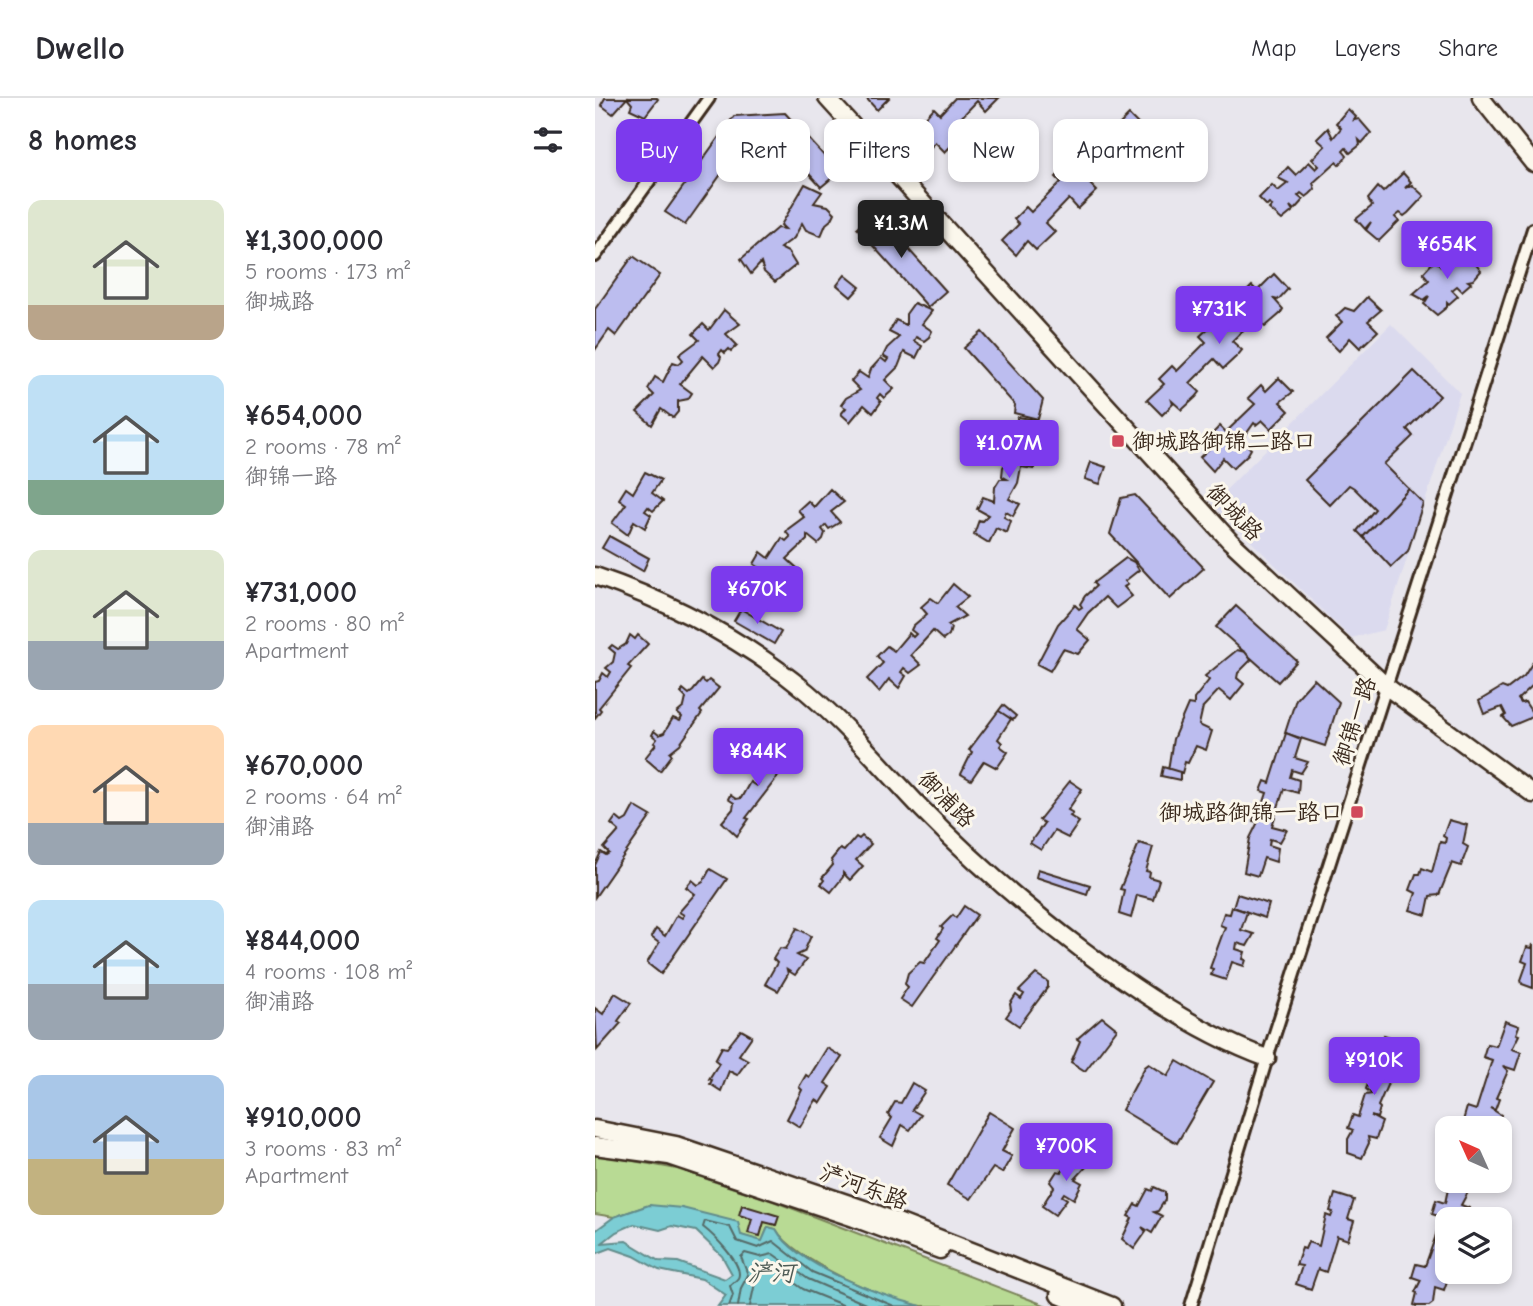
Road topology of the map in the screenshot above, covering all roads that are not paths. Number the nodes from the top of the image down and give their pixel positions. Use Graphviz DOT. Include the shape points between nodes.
graph roads {
  1 [pos="709,98"];
  2 [pos="827,98"];
  3 [pos="1481,98"];
  4 [pos="1533,163"];
  5 [pos="1533,229"];
  6 [pos="595,256"];
  7 [pos="595,576"];
  8 [pos="1387,688"];
  9 [pos="1533,794"];
  10 [pos="1267,1058"];
  11 [pos="595,1129"];
  12 [pos="595,1146"];
  13 [pos="1085,1306"];
  14 [pos="1112,1306"];
  15 [pos="1191,1306"];
  1 -- 6 [label="street"];
  2 -- 8 [label="street, 御城路" via="1230,541"];
  3 -- 4 [label="street"];
  5 -- 8 [label="street, 御锦一路"];
  7 -- 10 [label="street, 御浦路" via="665,604 763,659 828,711 968,853 1053,925 1167,1006"];
  8 -- 9 [label="street, 御城路"];
  8 -- 10 [label="street, 御锦一路"];
  10 -- 15 [label="street, 御锦一路"];
  11 -- 14 [label="street, 浐河东路" via="688,1149 864,1209"];
  12 -- 13 [label="street, 浐河东路" via="669,1156 854,1218"];
}
